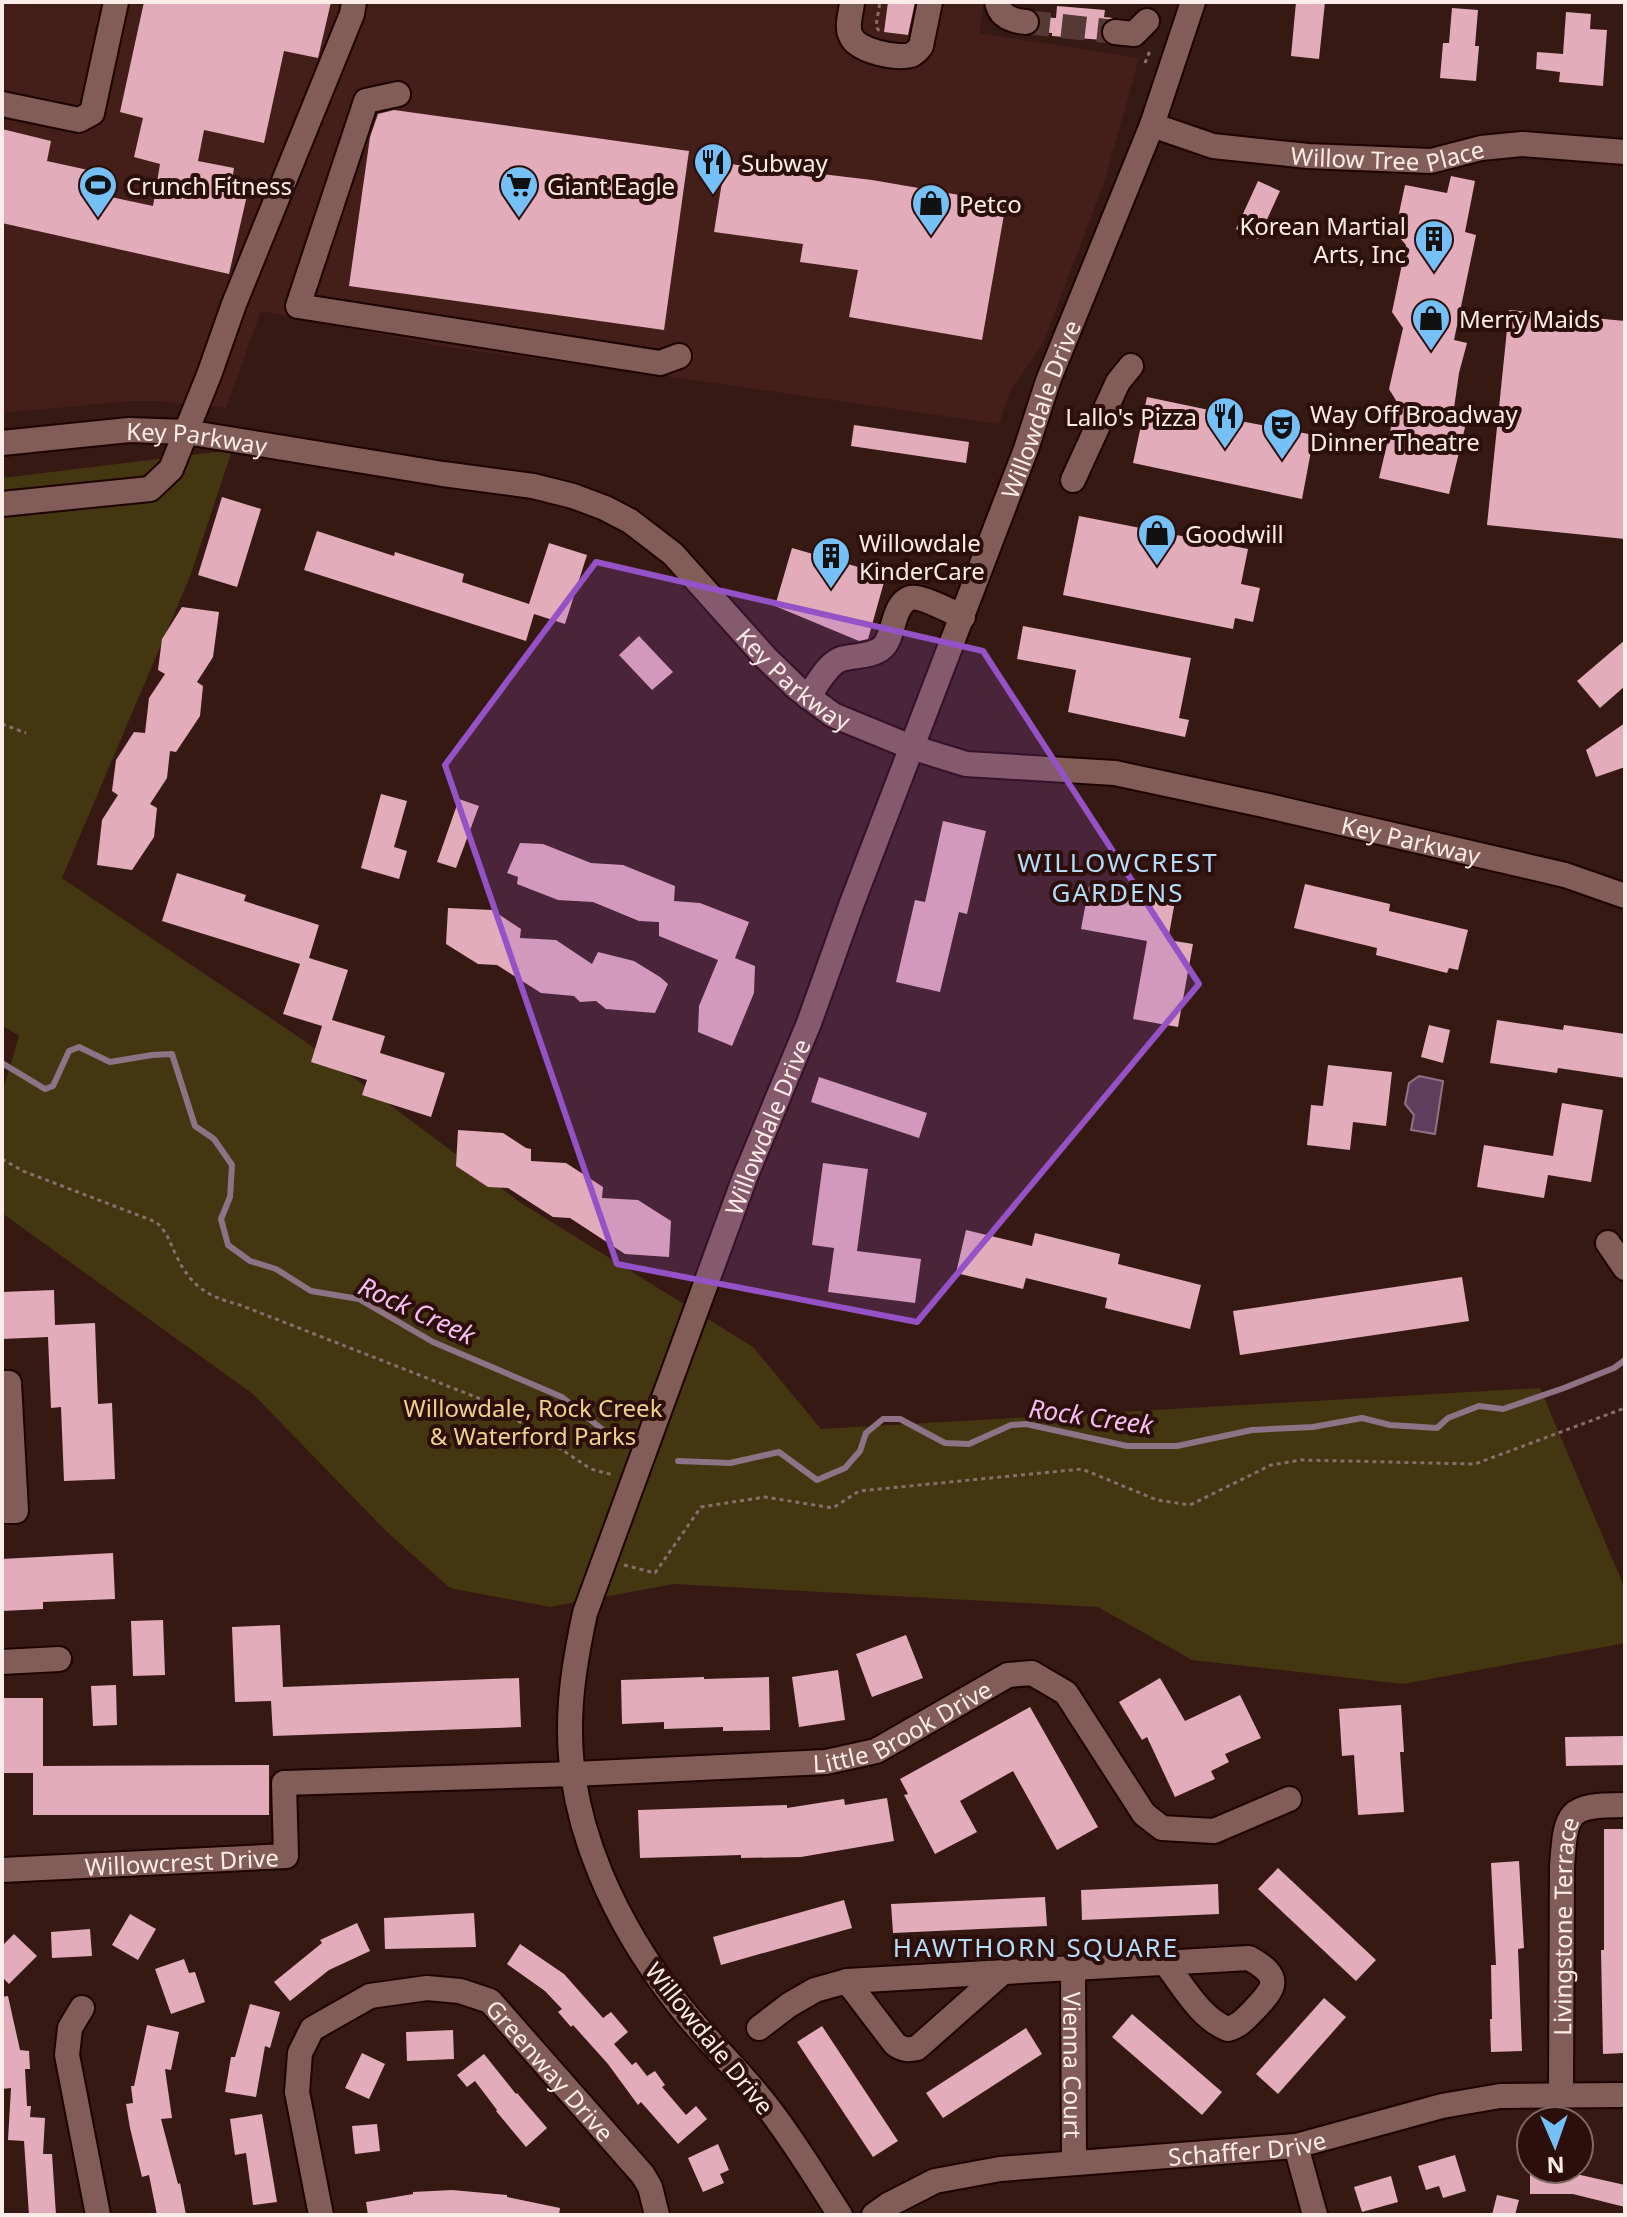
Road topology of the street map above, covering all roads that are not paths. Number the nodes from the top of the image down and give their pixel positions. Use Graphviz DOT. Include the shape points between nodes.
graph roads {
  1 [pos="116,2"];
  2 [pos="354,2"];
  3 [pos="852,2"];
  4 [pos="930,2"];
  5 [pos="997,2"];
  6 [pos="1193,2"];
  7 [pos="1026,22"];
  8 [pos="1115,32"];
  9 [pos="1150,32"];
  10 [pos="398,94"];
  11 [pos="2,104"];
  12 [pos="1152,125"];
  13 [pos="1625,152"];
  14 [pos="679,356"];
  15 [pos="1131,366"];
  16 [pos="186,432"];
  17 [pos="2,443"];
  18 [pos="1073,480"];
  19 [pos="2,504"];
  20 [pos="963,617"];
  21 [pos="808,697"];
  22 [pos="911,747"];
  23 [pos="1625,896"];
  24 [pos="1608,1243"];
  25 [pos="1625,1268"];
  26 [pos="2,1383"];
  27 [pos="8,1449"];
  28 [pos="2,1511"];
  29 [pos="59,1659"];
  30 [pos="2,1662"];
  31 [pos="574,1774"];
  32 [pos="1289,1799"];
  33 [pos="1625,1805"];
  34 [pos="2,1870"];
  35 [pos="1166,1964"];
  36 [pos="1073,1969"];
  37 [pos="1003,1972"];
  38 [pos="847,1981"];
  39 [pos="82,2008"];
  40 [pos="759,2028"];
  41 [pos="1561,2094"];
  42 [pos="1625,2095"];
  43 [pos="1296,2146"];
  44 [pos="1074,2163"];
  45 [pos="98,2215"];
  46 [pos="321,2215"];
  47 [pos="657,2215"];
  48 [pos="840,2215"];
  49 [pos="874,2215"];
  50 [pos="1315,2215"];
  1 -- 11 [label="street" via="92,113 79,120"];
  2 -- 16 [label="street"];
  3 -- 4 [label="street" via="850,36 862,48 880,43 907,56 921,46"];
  5 -- 7 [label="street" via="1013,21"];
  6 -- 12 [label="street, Willowdale Drive"];
  8 -- 9 [label="street"];
  10 -- 14 [label="street" via="366,101 298,306 660,363"];
  12 -- 13 [label="street, Willow Tree Place" via="1213,146 1308,156 1431,161 1522,144"];
  12 -- 20 [label="street, Willowdale Drive" via="1048,381"];
  15 -- 18 [label="street" via="1118,382"];
  16 -- 17 [label="street, Key Parkway" via="129,430"];
  16 -- 19 [label="street" via="171,469 150,489"];
  16 -- 21 [label="street, Key Parkway" via="533,486 605,508 673,554"];
  20 -- 21 [label="street" via="908,599 900,606 886,645 833,664"];
  20 -- 22 [label="street, Willowdale Drive"];
  21 -- 22 [label="street, Key Parkway" via="833,715"];
  22 -- 23 [label="street, Key Parkway" via="966,764 1115,773 1565,875"];
  22 -- 31 [label="street, Willowdale Drive" via="585,1613 572,1687"];
  24 -- 25 [label="street"];
  26 -- 27 [label="street" via="9,1383"];
  27 -- 28 [label="street" via="16,1511"];
  29 -- 30 [label="street"];
  31 -- 32 [label="street, Little Brook Drive" via="826,1762 876,1751 1008,1675 1032,1673 1066,1693 1144,1814 1162,1828 1214,1831"];
  31 -- 34 [label="street, Willowcrest Drive" via="284,1783 286,1856"];
  31 -- 48 [label="street, Willowdale Drive" via="585,1832 604,1884 641,1953 678,2005 766,2105"];
  33 -- 41 [label="street, Livingstone Terrace" via="1581,1809 1564,1830"];
  35 -- 36 [label="street, Vienna Court"];
  36 -- 37 [label="street, Vienna Court"];
  36 -- 44 [label="street, Vienna Court"];
  37 -- 38 [label="street, Vienna Court"];
  37 -- 38 [label="street" via="909,2050 895,2044"];
  38 -- 40 [label="street, Vienna Court" via="815,1990"];
  39 -- 45 [label="street" via="70,2028 67,2055"];
  41 -- 42 [label="street, Schaffer Drive"];
  41 -- 43 [label="street, Schaffer Drive" via="1500,2096 1442,2106"];
  43 -- 44 [label="street, Schaffer Drive"];
  43 -- 50 [label="street"];
  44 -- 49 [label="street, Schaffer Drive" via="935,2181"];
  46 -- 47 [label="street, Greenway Drive" via="297,2092 300,2053 312,2029 370,1996 427,1988 490,2001 643,2175"];
}
